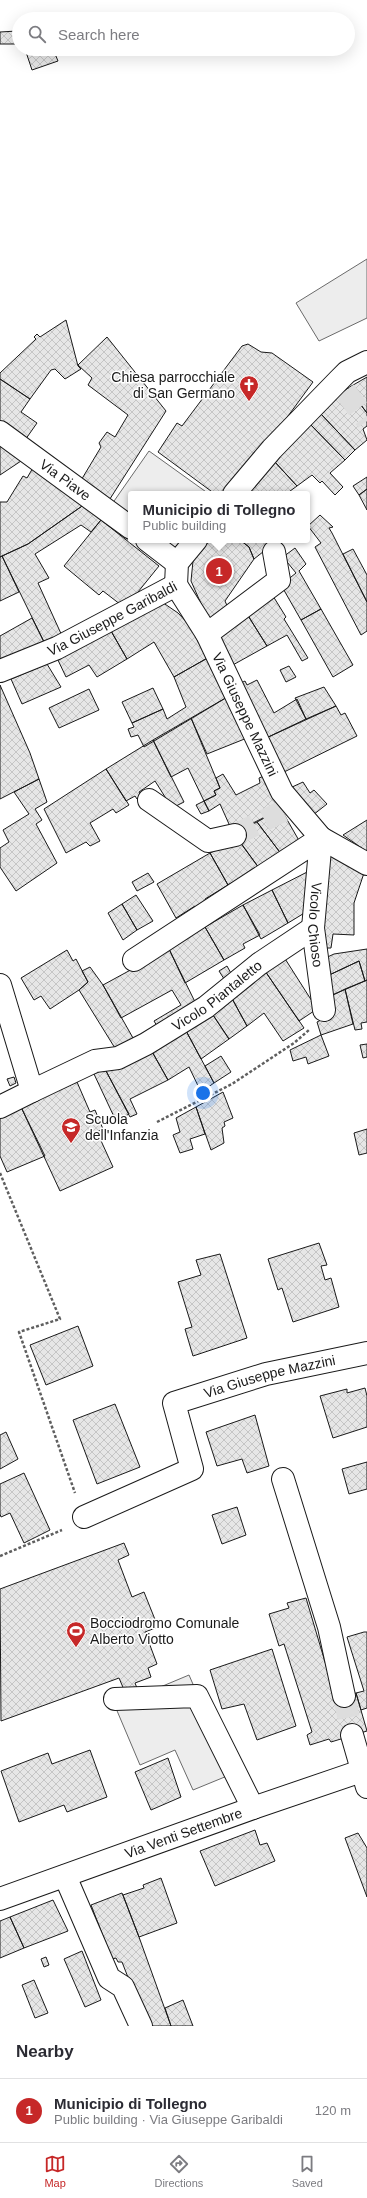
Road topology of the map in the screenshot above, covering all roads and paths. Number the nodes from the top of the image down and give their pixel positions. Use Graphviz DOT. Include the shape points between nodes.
graph roads {
  1 [pos="367,362"];
  2 [pos="0,432"];
  3 [pos="237,491"];
  4 [pos="128,526"];
  5 [pos="151,543"];
  6 [pos="194,543"];
  7 [pos="274,552"];
  8 [pos="177,563"];
  9 [pos="176,585"];
  10 [pos="206,634"];
  11 [pos="0,671"];
  12 [pos="149,800"];
  13 [pos="235,836"];
  14 [pos="321,838"];
  15 [pos="367,864"];
  16 [pos="313,928"];
  17 [pos="134,960"];
  18 [pos="0,985"];
  19 [pos="324,1010"];
  20 [pos="32,1091"];
  21 [pos="0,1107"];
  22 [pos="157,1122"];
  23 [pos="0,1173"];
  24 [pos="367,1353"];
  25 [pos="283,1479"];
  26 [pos="84,1516"];
  27 [pos="0,1556"];
  28 [pos="344,1696"];
  29 [pos="115,1699"];
  30 [pos="352,1735"];
  31 [pos="365,1776"];
  32 [pos="253,1808"];
  33 [pos="66,1876"];
  34 [pos="0,1899"];
  35 [pos="141,2026"];
  1 -- 3 [label="street" via="347,372 342,385 272,449"];
  2 -- 4 [label="street, Via Piave"];
  5 -- 8 [label="street"];
  6 -- 8 [label="street, Via Giuseppe Garibaldi"];
  7 -- 10 [label="street" via="279,580"];
  8 -- 9 [label="street, Via Giuseppe Garibaldi"];
  9 -- 10 [label="street, Via Giuseppe Mazzini"];
  9 -- 11 [label="street, Via Giuseppe Garibaldi" via="57,648"];
  10 -- 14 [label="street, Via Giuseppe Mazzini" via="282,792 287,808"];
  12 -- 13 [label="street" via="208,841"];
  14 -- 15 [label="street, Via Giuseppe Mazzini"];
  14 -- 16 [label="street, Vicolo Chioso"];
  14 -- 17 [label="street"];
  16 -- 19 [label="street, Vicolo Chioso"];
  16 -- 20 [label="street, Vicolo Piantaletto" via="259,964 206,1007 146,1044 118,1058 95,1061"];
  18 -- 20 [label="street"];
  19 -- 22 [label="path" via="311,1016 309,1031 294,1043 232,1084"];
  20 -- 21 [label="street, Vicolo Piantaletto"];
  23 -- 26 [label="path" via="60,1319 19,1332"];
  24 -- 26 [label="street, Via Giuseppe Mazzini" via="266,1374 174,1403 192,1469"];
  25 -- 28 [label="street" via="329,1627"];
  26 -- 27 [label="path" via="59,1532"];
  29 -- 32 [label="street" via="197,1696"];
  30 -- 31 [label="street"];
  31 -- 32 [label="street, Via Venti Settembre"];
  32 -- 33 [label="street, Via Venti Settembre"];
  33 -- 34 [label="street, Via Venti Settembre"];
  33 -- 35 [label="street" via="109,1978 123,1987"];
}
